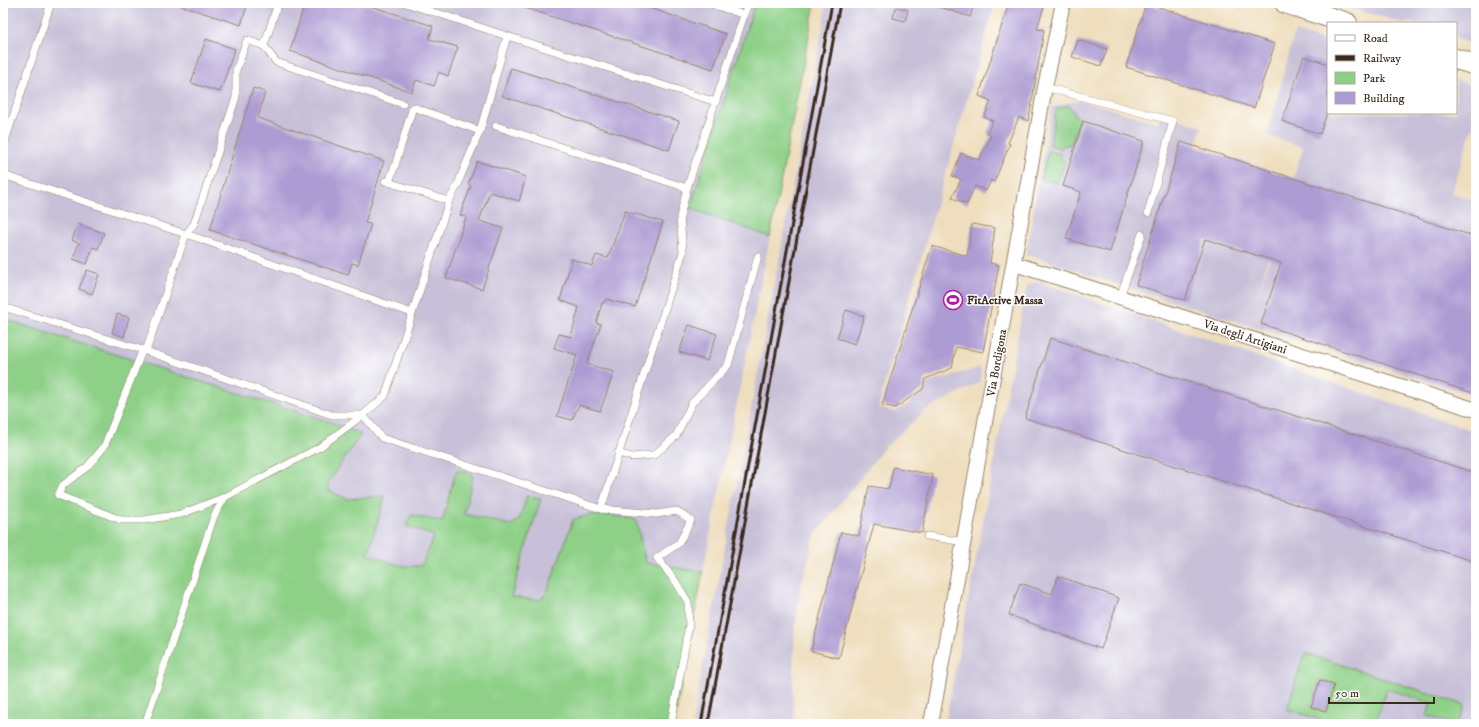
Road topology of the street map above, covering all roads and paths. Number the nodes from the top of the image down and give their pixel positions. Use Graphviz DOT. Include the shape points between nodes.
graph roads {
  1 [pos="51,3"];
  2 [pos="278,3"];
  3 [pos="406,3"];
  4 [pos="708,3"];
  5 [pos="748,3"];
  6 [pos="1062,3"];
  7 [pos="1285,3"];
  8 [pos="745,15"];
  9 [pos="1343,22"];
  10 [pos="507,36"];
  11 [pos="264,46"];
  12 [pos="1457,59"];
  13 [pos="1476,65"];
  14 [pos="1045,87"];
  15 [pos="716,102"];
  16 [pos="408,106"];
  17 [pos="483,122"];
  18 [pos="480,131"];
  19 [pos="3,148"];
  20 [pos="3,175"];
  21 [pos="687,188"];
  22 [pos="449,201"];
  23 [pos="1148,213"];
  24 [pos="186,234"];
  25 [pos="1142,234"];
  26 [pos="758,256"];
  27 [pos="1015,264"];
  28 [pos="1120,297"];
  29 [pos="3,307"];
  30 [pos="412,314"];
  31 [pos="144,350"];
  32 [pos="1476,410"];
  33 [pos="363,415"];
  34 [pos="618,453"];
  35 [pos="225,497"];
  36 [pos="600,509"];
  37 [pos="927,536"];
  38 [pos="964,542"];
  39 [pos="145,724"];
  40 [pos="671,724"];
  41 [pos="931,724"];
  1 -- 19 [label="lane"];
  2 -- 11 [label="lane"];
  3 -- 10 [label="lane"];
  4 -- 8 [label="lane"];
  5 -- 8 [label="lane"];
  6 -- 14 [label="street, Via Bordigona"];
  7 -- 9 [label="main road"];
  8 -- 15 [label="lane"];
  10 -- 15 [label="lane"];
  10 -- 17 [label="lane"];
  11 -- 16 [label="lane" via="276,62"];
  11 -- 24 [label="lane" via="247,40 236,70 236,97 194,224"];
  12 -- 13 [label="main road"];
  14 -- 23 [label="lane" via="1173,121"];
  14 -- 27 [label="street, Via Bordigona"];
  15 -- 21 [label="lane"];
  16 -- 18 [label="lane"];
  16 -- 22 [label="lane" via="396,161 387,182"];
  17 -- 18 [label="lane"];
  17 -- 21 [label="lane"];
  18 -- 22 [label="lane"];
  20 -- 24 [label="lane"];
  21 -- 34 [label="lane" via="680,217 683,252"];
  22 -- 30 [label="lane"];
  24 -- 30 [label="lane"];
  24 -- 31 [label="lane"];
  25 -- 28 [label="lane"];
  26 -- 34 [label="lane" via="728,365 692,403 676,436 654,455 632,457"];
  27 -- 28 [label="street, Via degli Artigiani"];
  27 -- 38 [label="street, Via Bordigona"];
  28 -- 32 [label="street, Via degli Artigiani"];
  29 -- 31 [label="lane"];
  30 -- 33 [label="lane" via="385,396"];
  31 -- 33 [label="lane" via="332,415"];
  31 -- 35 [label="lane" via="104,448 87,467 63,485 58,495 120,520 144,520 181,514"];
  33 -- 35 [label="lane" via="320,447"];
  33 -- 36 [label="lane" via="382,438"];
  34 -- 36 [label="lane"];
  35 -- 39 [label="lane" via="214,516"];
  36 -- 40 [label="lane" via="656,514 678,511 691,520 678,543 657,558 688,602 689,625"];
  37 -- 38 [label="lane"];
  38 -- 41 [label="street, Via Bordigona"];
}
